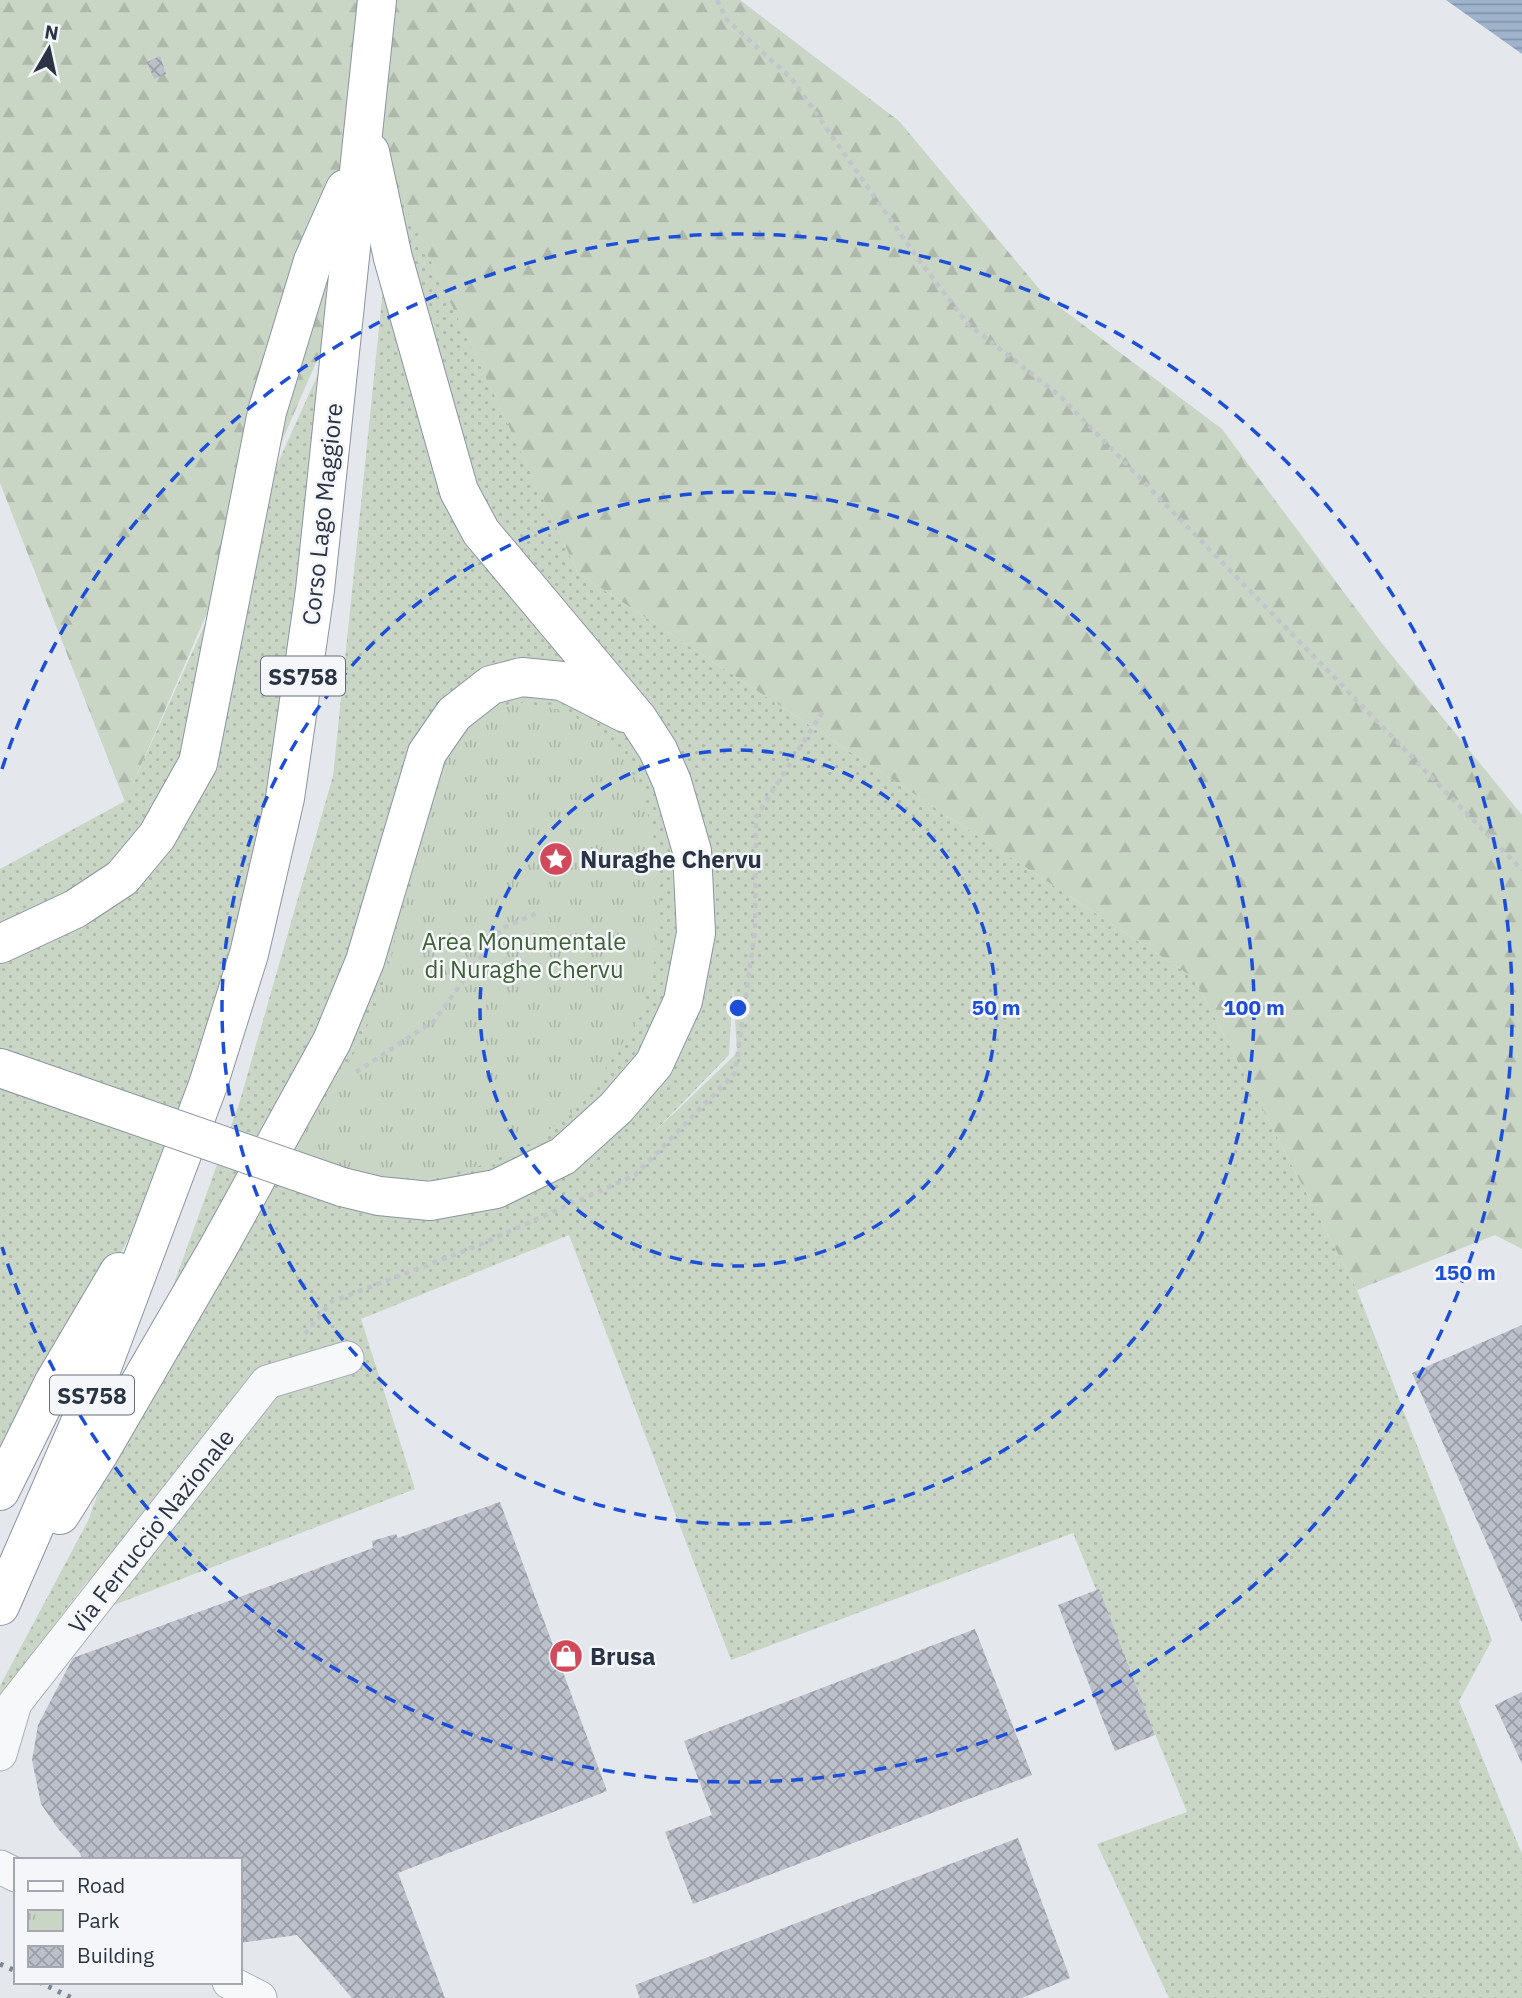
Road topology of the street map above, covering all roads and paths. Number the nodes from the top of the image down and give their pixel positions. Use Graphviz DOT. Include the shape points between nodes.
graph roads {
  1 [pos="377,0"];
  2 [pos="718,0"];
  3 [pos="363,119"];
  4 [pos="359,158"];
  5 [pos="638,719"];
  6 [pos="1522,870"];
  7 [pos="539,912"];
  8 [pos="0,944"];
  9 [pos="0,1068"];
  10 [pos="311,1081"];
  11 [pos="173,1179"];
  12 [pos="347,1358"];
  13 [pos="0,1491"];
  14 [pos="0,1607"];
  15 [pos="0,1754"];
  16 [pos="233,1984"];
  17 [pos="260,1998"];
  1 -- 3 [label="highway, Corso Lago Maggiore / SS758"];
  2 -- 6 [label="path" via="726,19 792,79 968,324 1060,397"];
  3 -- 4 [label="highway, Corso Lago Maggiore / SS758"];
  3 -- 5 [label="highway" via="393,258 459,491 481,532"];
  4 -- 8 [label="highway" via="313,261 267,412 198,763 157,836 122,878 75,909"];
  4 -- 11 [label="highway, Corso Lago Maggiore / SS758" via="315,590 285,798 249,954"];
  5 -- 9 [label="highway, bridge" via="672,782 692,851 696,933 683,1001 654,1064 616,1108 563,1156 496,1189 430,1201 379,1196"];
  5 -- 10 [label="highway" via="562,681 522,677 491,685 454,714 427,753 365,961"];
  7 -- 10 [label="path" via="501,929 434,1021 361,1071"];
  10 -- 14 [label="highway" via="102,1450"];
  11 -- 13 [label="highway, Corso Lago Maggiore / SS758" via="53,1384"];
  11 -- 14 [label="highway, Corso Lago Maggiore / SS758" via="89,1402"];
  12 -- 15 [label="street, Via Ferruccio Nazionale" via="267,1382 15,1703"];
  16 -- 17 [label="street"];
}
